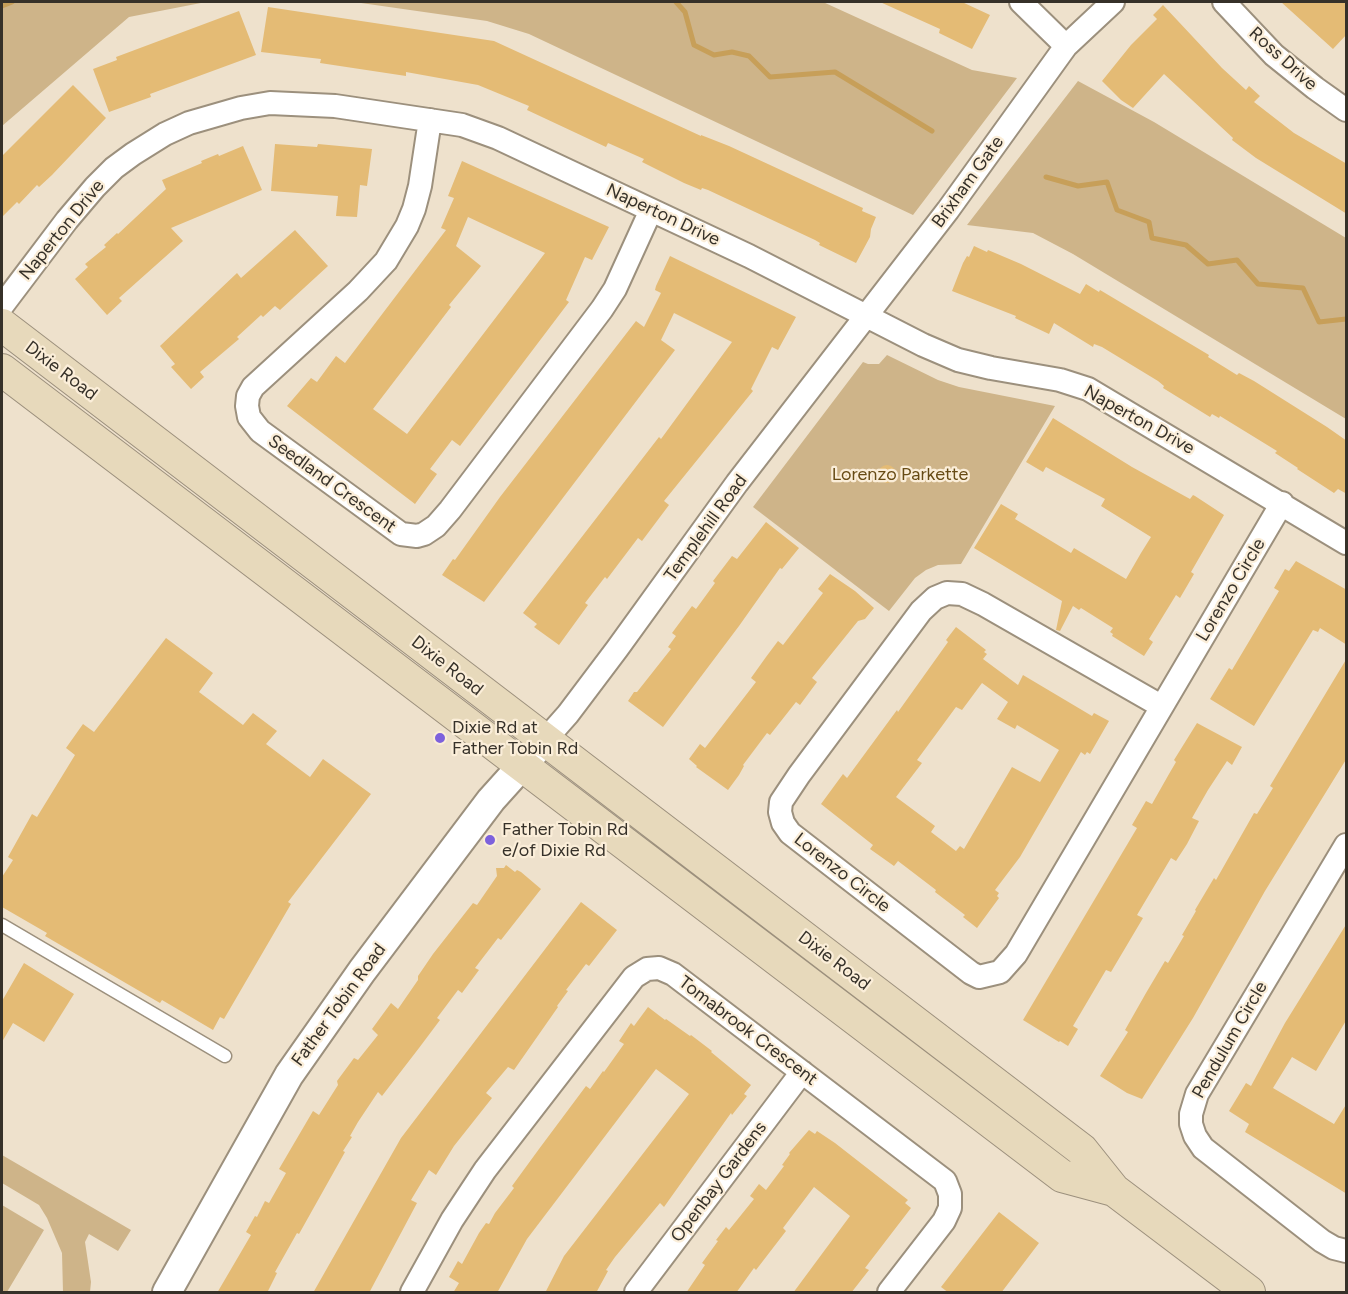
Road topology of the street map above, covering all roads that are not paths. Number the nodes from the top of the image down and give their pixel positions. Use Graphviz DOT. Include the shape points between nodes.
graph roads {
  1 [pos="1021,2"];
  2 [pos="1113,2"];
  3 [pos="1224,2"];
  4 [pos="1066,46"];
  5 [pos="1344,104"];
  6 [pos="430,120"];
  7 [pos="651,210"];
  8 [pos="2,306"];
  9 [pos="868,316"];
  10 [pos="2,325"];
  11 [pos="2,370"];
  12 [pos="1282,503"];
  13 [pos="1347,543"];
  14 [pos="1161,706"];
  15 [pos="545,740"];
  16 [pos="522,766"];
  17 [pos="1347,845"];
  18 [pos="2,925"];
  19 [pos="225,1056"];
  20 [pos="802,1072"];
  21 [pos="1114,1190"];
  22 [pos="1347,1251"];
  23 [pos="167,1293"];
  24 [pos="412,1293"];
  25 [pos="636,1293"];
  26 [pos="889,1293"];
  27 [pos="1249,1293"];
  1 -- 4 [label="street"];
  2 -- 4 [label="street"];
  3 -- 5 [label="street, Ross Drive" via="1274,55"];
  4 -- 9 [label="street, Brixham Gate"];
  6 -- 7 [label="street, Naperton Drive" via="462,125 498,138"];
  6 -- 7 [label="street, Seedland Crescent" via="414,209 386,261 253,387 247,406 249,417 260,431 401,534 417,536 430,531 457,500 602,309"];
  6 -- 8 [label="street, Naperton Drive" via="334,106 270,103 216,114 165,134 133,154 95,187"];
  7 -- 9 [label="street, Naperton Drive"];
  9 -- 12 [label="street, Naperton Drive" via="958,360 1088,389"];
  9 -- 15 [label="street, Templehill Road"];
  10 -- 15 [label="main road, Dixie Road"];
  11 -- 16 [label="main road, Dixie Road"];
  12 -- 13 [label="street, Naperton Drive"];
  12 -- 14 [label="street, Lorenzo Circle"];
  14 -- 14 [label="street, Lorenzo Circle" via="982,604 962,594 947,593 934,598 921,611 792,784 781,802 783,823 790,833 956,962 979,977 989,976 1000,972 1016,954"];
  15 -- 16 [label="street, Father Tobin Road"];
  15 -- 21 [label="main road, Dixie Road" via="1082,1150"];
  16 -- 21 [label="main road, Dixie Road" via="1062,1176"];
  16 -- 23 [label="street, Father Tobin Road" via="491,800 362,971 289,1075"];
  17 -- 22 [label="street, Pendulum Circle" via="1197,1094 1191,1114 1195,1136 1203,1148 1322,1241"];
  18 -- 19 [label="lane"];
  20 -- 24 [label="street, Tomabrook Crescent" via="673,974 659,968 647,969 634,977 612,1004 484,1170"];
  20 -- 25 [label="street, Openbay Gardens"];
  20 -- 26 [label="street, Tomabrook Crescent" via="945,1181 950,1208 944,1221"];
  21 -- 27 [label="main road, Dixie Road"];
}
